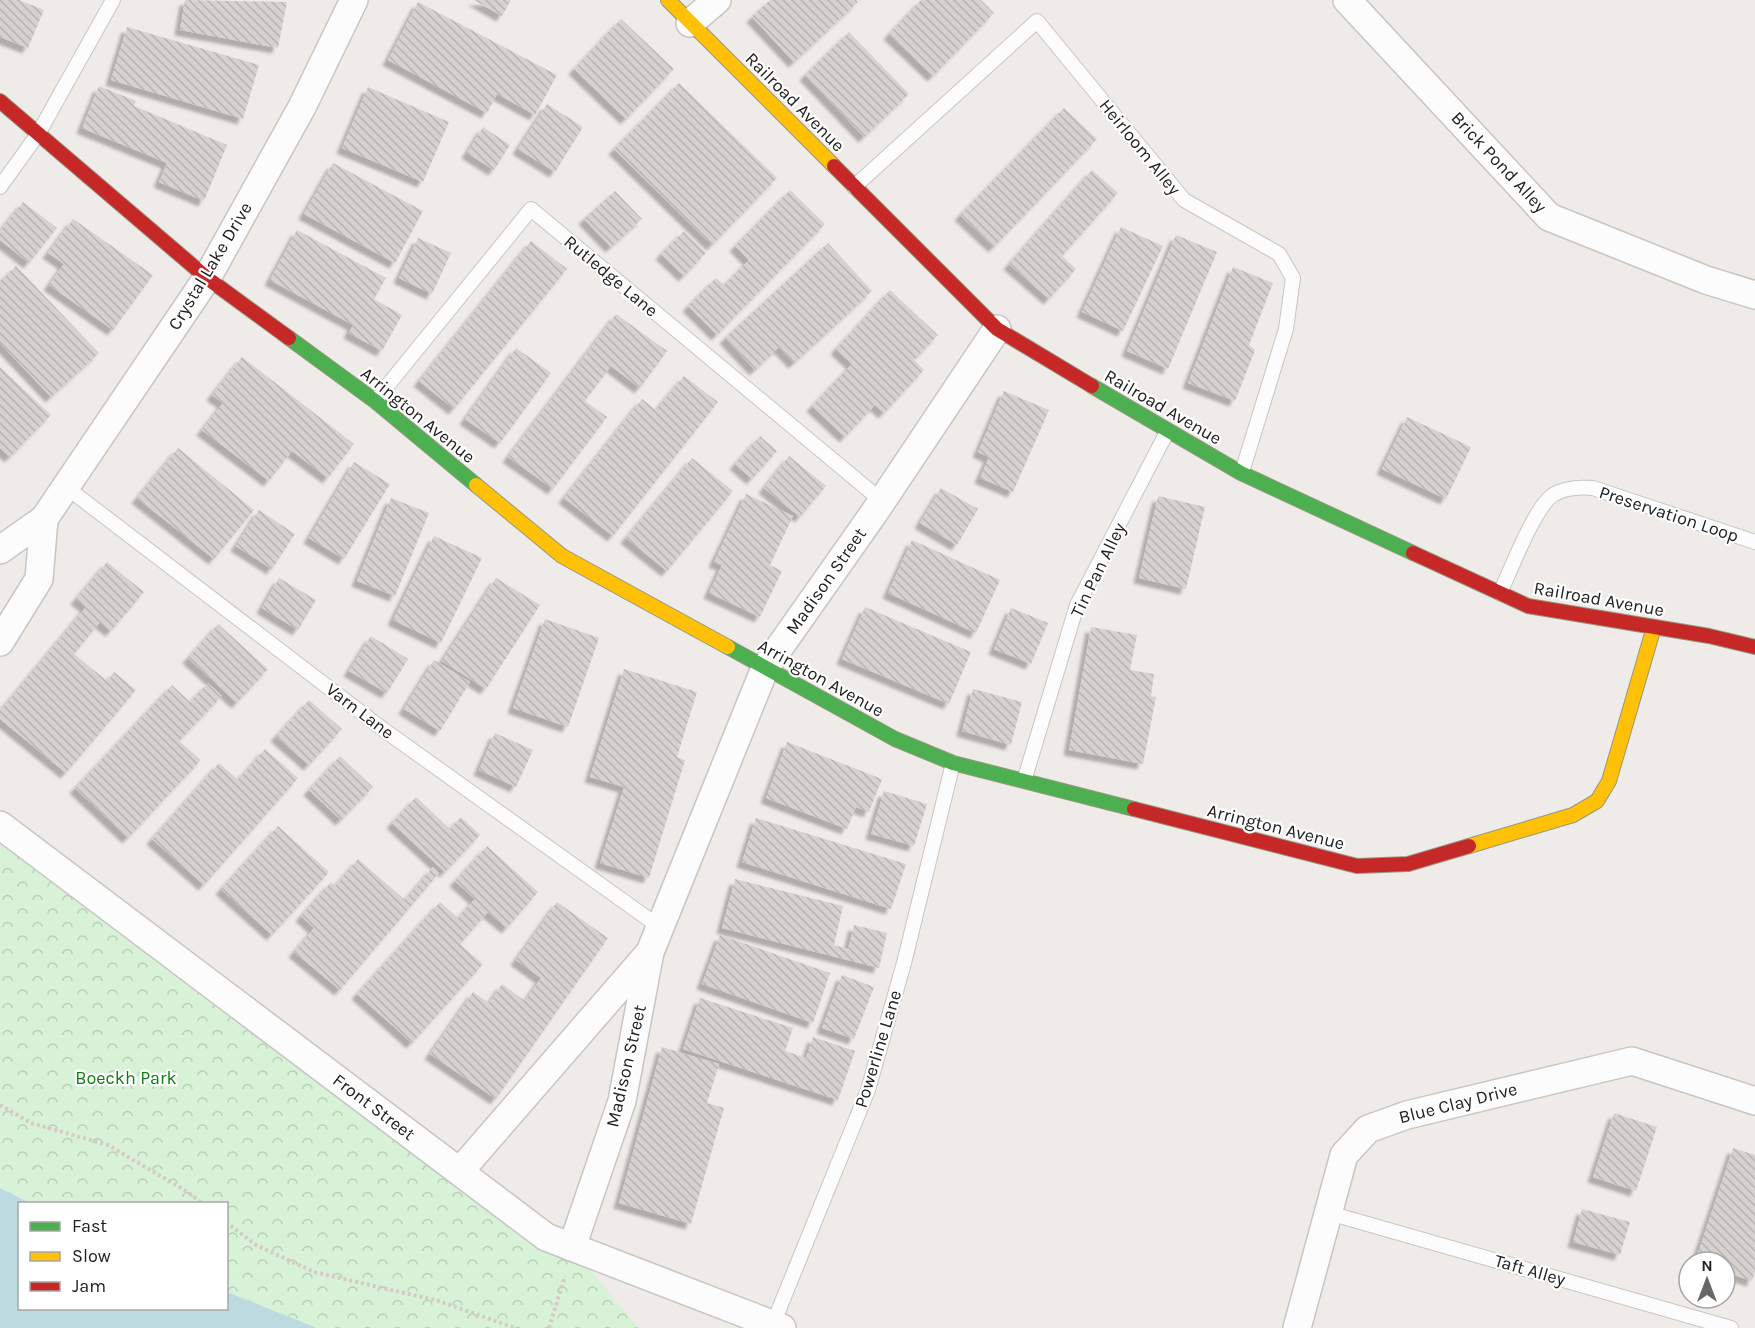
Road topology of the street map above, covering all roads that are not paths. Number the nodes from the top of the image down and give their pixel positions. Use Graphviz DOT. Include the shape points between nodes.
graph roads {
  1 [pos="113,0"];
  2 [pos="354,0"];
  3 [pos="668,0"];
  4 [pos="717,0"];
  5 [pos="1347,0"];
  6 [pos="690,23"];
  7 [pos="0,101"];
  8 [pos="38,134"];
  9 [pos="0,187"];
  10 [pos="854,187"];
  11 [pos="207,278"];
  12 [pos="1755,295"];
  13 [pos="997,329"];
  14 [pos="375,400"];
  15 [pos="1167,432"];
  16 [pos="1241,473"];
  17 [pos="66,487"];
  18 [pos="882,501"];
  19 [pos="44,519"];
  20 [pos="1755,543"];
  21 [pos="0,550"];
  22 [pos="1500,593"];
  23 [pos="1654,627"];
  24 [pos="0,642"];
  25 [pos="1755,647"];
  26 [pos="765,668"];
  27 [pos="953,763"];
  28 [pos="1024,783"];
  29 [pos="0,825"];
  30 [pos="656,940"];
  31 [pos="1755,1101"];
  32 [pos="460,1171"];
  33 [pos="1329,1213"];
  34 [pos="572,1247"];
  35 [pos="777,1326"];
  36 [pos="1297,1328"];
  37 [pos="1731,1328"];
  1 -- 8 [label="lane"];
  2 -- 11 [label="street, Crystal Lake Drive" via="302,107"];
  3 -- 6 [label="street, Railroad Avenue"];
  4 -- 6 [label="street"];
  5 -- 12 [label="street, Brick Pond Alley" via="1549,217 1706,280"];
  6 -- 10 [label="street, Railroad Avenue"];
  7 -- 8 [label="street, Arrington Avenue"];
  8 -- 9 [label="lane"];
  8 -- 11 [label="street, Arrington Avenue"];
  10 -- 13 [label="street, Railroad Avenue"];
  10 -- 16 [label="lane, Heirloom Alley" via="1037,21 1184,200 1279,254 1293,278 1286,329"];
  11 -- 14 [label="street, Arrington Avenue"];
  11 -- 17 [label="street, Crystal Lake Drive"];
  13 -- 15 [label="street, Railroad Avenue"];
  13 -- 18 [label="street, Madison Street"];
  14 -- 18 [label="lane, Rutledge Lane" via="531,210"];
  14 -- 26 [label="street, Arrington Avenue" via="562,556"];
  15 -- 16 [label="street, Railroad Avenue"];
  15 -- 28 [label="lane, Tin Pan Alley" via="1077,605"];
  16 -- 22 [label="street, Railroad Avenue"];
  17 -- 19 [label="street, Crystal Lake Drive"];
  17 -- 30 [label="lane, Varn Lane"];
  18 -- 26 [label="street, Madison Street"];
  19 -- 21 [label="street, Crystal Lake Drive"];
  19 -- 24 [label="street, Crystal Lake Drive" via="39,579"];
  20 -- 22 [label="lane, Preservation Loop" via="1593,488 1578,487 1551,495 1545,502"];
  22 -- 23 [label="street, Railroad Avenue" via="1528,606"];
  23 -- 25 [label="street, Railroad Avenue"];
  23 -- 28 [label="street, Arrington Avenue" via="1609,781 1597,801 1573,815 1408,864 1357,866"];
  26 -- 27 [label="street, Arrington Avenue" via="895,739"];
  26 -- 30 [label="street, Madison Street"];
  27 -- 28 [label="street, Arrington Avenue"];
  27 -- 35 [label="lane, Powerline Lane" via="868,1090"];
  29 -- 32 [label="street, Front Street"];
  30 -- 32 [label="street, Madison Street"];
  30 -- 34 [label="street, Madison Street" via="622,1101"];
  31 -- 33 [label="street, Blue Clay Drive" via="1632,1061 1407,1115 1368,1129 1344,1155"];
  32 -- 34 [label="street, Front Street" via="546,1237"];
  33 -- 36 [label="street, Blue Clay Drive"];
  33 -- 37 [label="lane, Taft Alley"];
  34 -- 35 [label="street, Front Street"];
}
